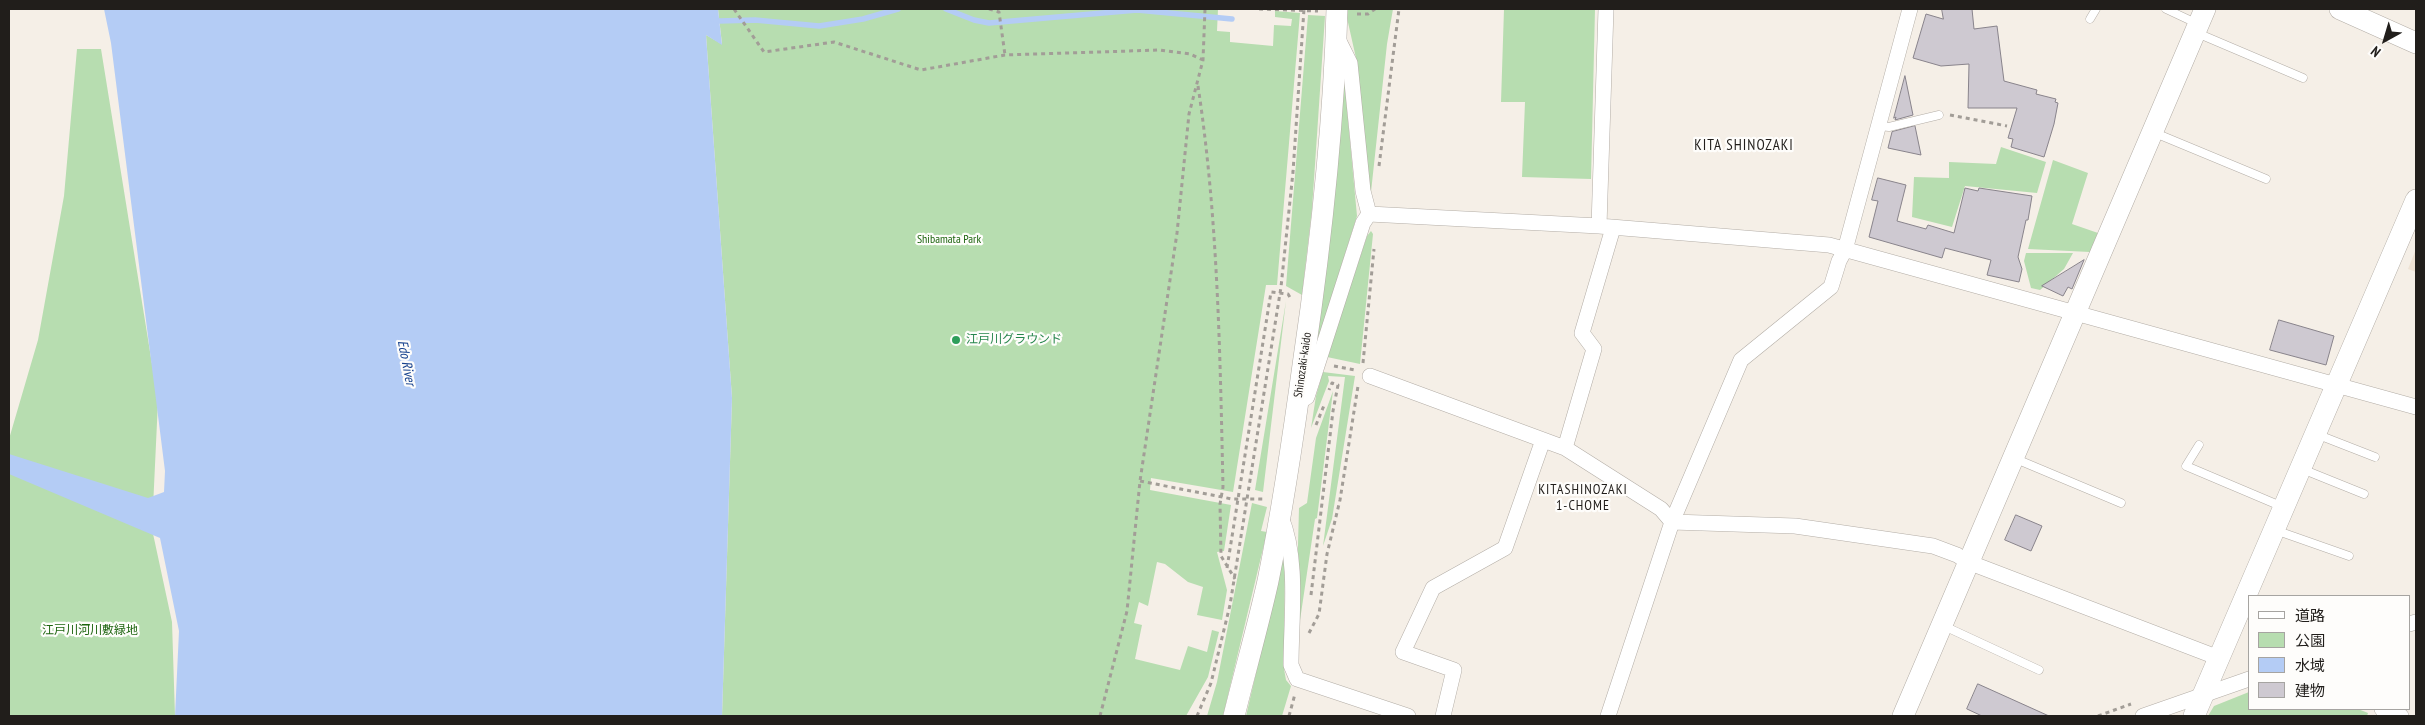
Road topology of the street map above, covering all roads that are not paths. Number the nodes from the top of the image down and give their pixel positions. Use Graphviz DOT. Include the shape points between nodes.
graph roads {
  1 [pos="1337,9"];
  2 [pos="1606,9"];
  3 [pos="1910,9"];
  4 [pos="2096,9"];
  5 [pos="2166,9"];
  6 [pos="2340,9"];
  7 [pos="2090,19"];
  8 [pos="2199,22"];
  9 [pos="1336,35"];
  10 [pos="2416,43"];
  11 [pos="2303,78"];
  12 [pos="1939,115"];
  13 [pos="1879,126"];
  14 [pos="2151,132"];
  15 [pos="2266,179"];
  16 [pos="2416,200"];
  17 [pos="1369,214"];
  18 [pos="1606,227"];
  19 [pos="1845,250"];
  20 [pos="2074,313"];
  21 [pos="1363,374"];
  22 [pos="2335,385"];
  23 [pos="1298,403"];
  24 [pos="2416,407"];
  25 [pos="2315,433"];
  26 [pos="1543,440"];
  27 [pos="2199,445"];
  28 [pos="1564,448"];
  29 [pos="2375,457"];
  30 [pos="2014,458"];
  31 [pos="2300,468"];
  32 [pos="2364,494"];
  33 [pos="2121,503"];
  34 [pos="2283,507"];
  35 [pos="1281,517"];
  36 [pos="1672,522"];
  37 [pos="2274,529"];
  38 [pos="2349,556"];
  39 [pos="1968,562"];
  40 [pos="1942,625"];
  41 [pos="2219,658"];
  42 [pos="2039,670"];
  43 [pos="2248,679"];
  44 [pos="2202,695"];
  45 [pos="2385,710"];
  46 [pos="1234,716"];
  47 [pos="1408,716"];
  48 [pos="1443,716"];
  49 [pos="1608,716"];
  50 [pos="1903,716"];
  51 [pos="2143,716"];
  52 [pos="2194,716"];
  53 [pos="2401,716"];
  1 -- 9 [label="street, Shinozaki-kaido"];
  2 -- 18 [label="street"];
  3 -- 13 [label="street"];
  4 -- 7 [label="lane"];
  5 -- 8 [label="lane"];
  6 -- 10 [label="street"];
  8 -- 11 [label="lane"];
  8 -- 14 [label="street"];
  9 -- 17 [label="street" via="1350,63 1363,191"];
  9 -- 23 [label="street, Shinozaki-kaido" via="1333,102 1314,290"];
  12 -- 13 [label="lane" via="1889,127"];
  13 -- 19 [label="street"];
  14 -- 15 [label="lane"];
  14 -- 20 [label="street"];
  16 -- 22 [label="street"];
  17 -- 18 [label="street"];
  17 -- 23 [label="street" via="1363,223 1307,396"];
  18 -- 19 [label="street" via="1829,245"];
  18 -- 28 [label="street" via="1582,333 1594,349"];
  19 -- 20 [label="street"];
  19 -- 36 [label="street" via="1831,287 1741,360"];
  20 -- 22 [label="street"];
  20 -- 30 [label="street"];
  21 -- 26 [label="street"];
  22 -- 24 [label="street"];
  22 -- 25 [label="street"];
  23 -- 35 [label="street, Shinozaki-kaido"];
  25 -- 29 [label="lane"];
  25 -- 31 [label="street"];
  26 -- 28 [label="street"];
  26 -- 48 [label="street" via="1504,548 1433,588 1403,652 1454,670"];
  27 -- 34 [label="lane" via="2186,466"];
  28 -- 36 [label="street" via="1661,509"];
  30 -- 33 [label="lane"];
  30 -- 39 [label="street"];
  31 -- 32 [label="lane"];
  31 -- 34 [label="street"];
  34 -- 37 [label="street"];
  35 -- 46 [label="street, Shinozaki-kaido"];
  35 -- 47 [label="street" via="1291,556 1291,665 1297,679"];
  36 -- 39 [label="street" via="1795,526 1933,546"];
  36 -- 49 [label="street"];
  37 -- 38 [label="lane"];
  37 -- 41 [label="street"];
  39 -- 40 [label="street"];
  39 -- 41 [label="street"];
  40 -- 42 [label="lane"];
  40 -- 50 [label="street"];
  41 -- 44 [label="street"];
  43 -- 44 [label="street"];
  44 -- 51 [label="street"];
  44 -- 52 [label="street"];
  45 -- 53 [label="street"];
}
